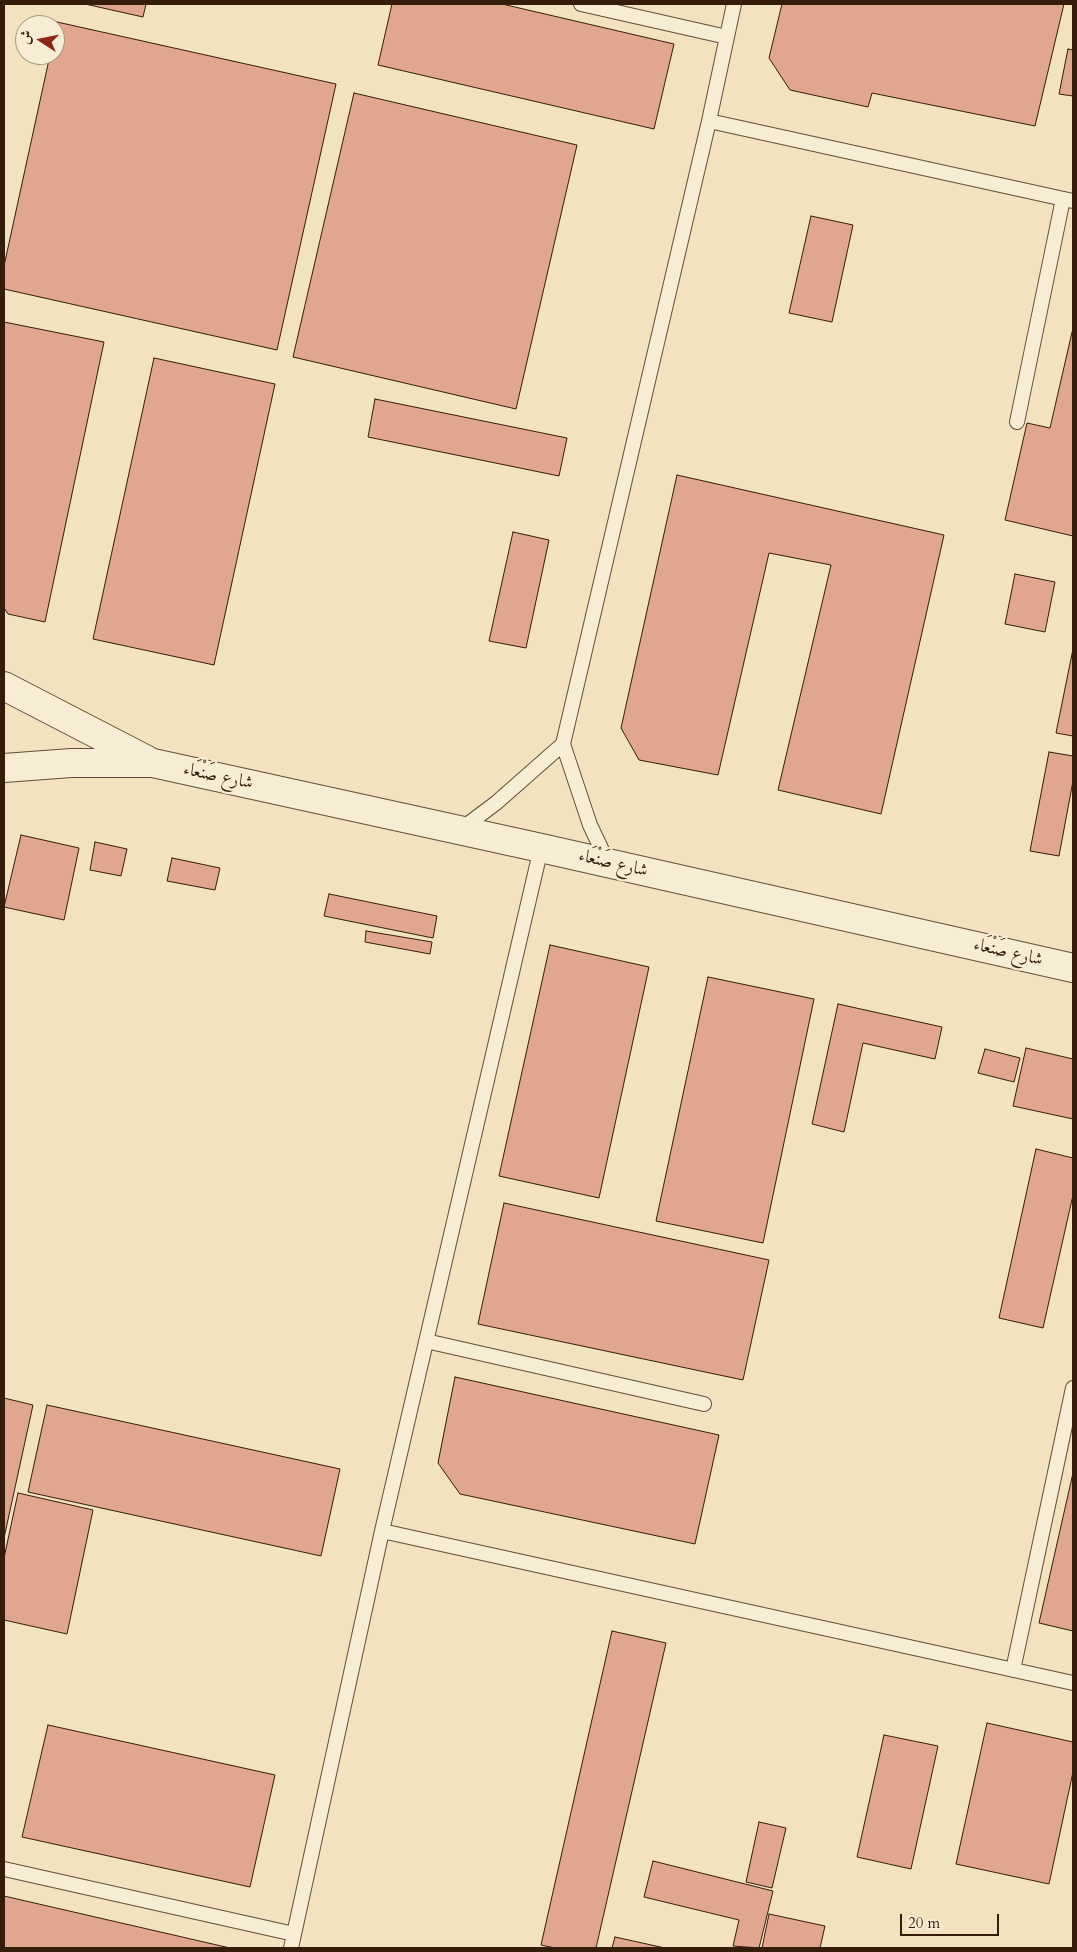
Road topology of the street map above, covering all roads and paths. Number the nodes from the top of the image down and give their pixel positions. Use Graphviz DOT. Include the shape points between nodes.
graph roads {
  1 [pos="581,4"];
  2 [pos="734,4"];
  3 [pos="727,37"];
  4 [pos="709,120"];
  5 [pos="1068,200"];
  6 [pos="1017,422"];
  7 [pos="4,686"];
  8 [pos="564,744"];
  9 [pos="153,763"];
  10 [pos="4,768"];
  11 [pos="460,830"];
  12 [pos="541,848"];
  13 [pos="608,863"];
  14 [pos="1073,968"];
  15 [pos="426,1341"];
  16 [pos="1073,1388"];
  17 [pos="704,1404"];
  18 [pos="382,1531"];
  19 [pos="1013,1670"];
  20 [pos="1073,1684"];
  21 [pos="4,1869"];
  22 [pos="292,1941"];
  1 -- 3 [label="lane"];
  2 -- 3 [label="lane"];
  3 -- 4 [label="lane"];
  4 -- 5 [label="lane"];
  4 -- 8 [label="lane"];
  5 -- 6 [label="lane"];
  7 -- 9 [label="street, شارع صَنْعَاء"];
  8 -- 11 [label="lane" via="510,792"];
  8 -- 13 [label="lane" via="590,825"];
  9 -- 10 [label="street, شارع صَنْعَاء" via="71,763"];
  9 -- 11 [label="street, شارع صَنْعَاء"];
  11 -- 12 [label="street, شارع صَنْعَاء"];
  12 -- 13 [label="street, شارع صَنْعَاء"];
  12 -- 15 [label="lane"];
  13 -- 14 [label="street, شارع صَنْعَاء"];
  15 -- 17 [label="lane"];
  15 -- 18 [label="lane"];
  16 -- 19 [label="lane"];
  18 -- 19 [label="lane"];
  18 -- 22 [label="lane"];
  19 -- 20 [label="lane"];
  21 -- 22 [label="lane"];
}
